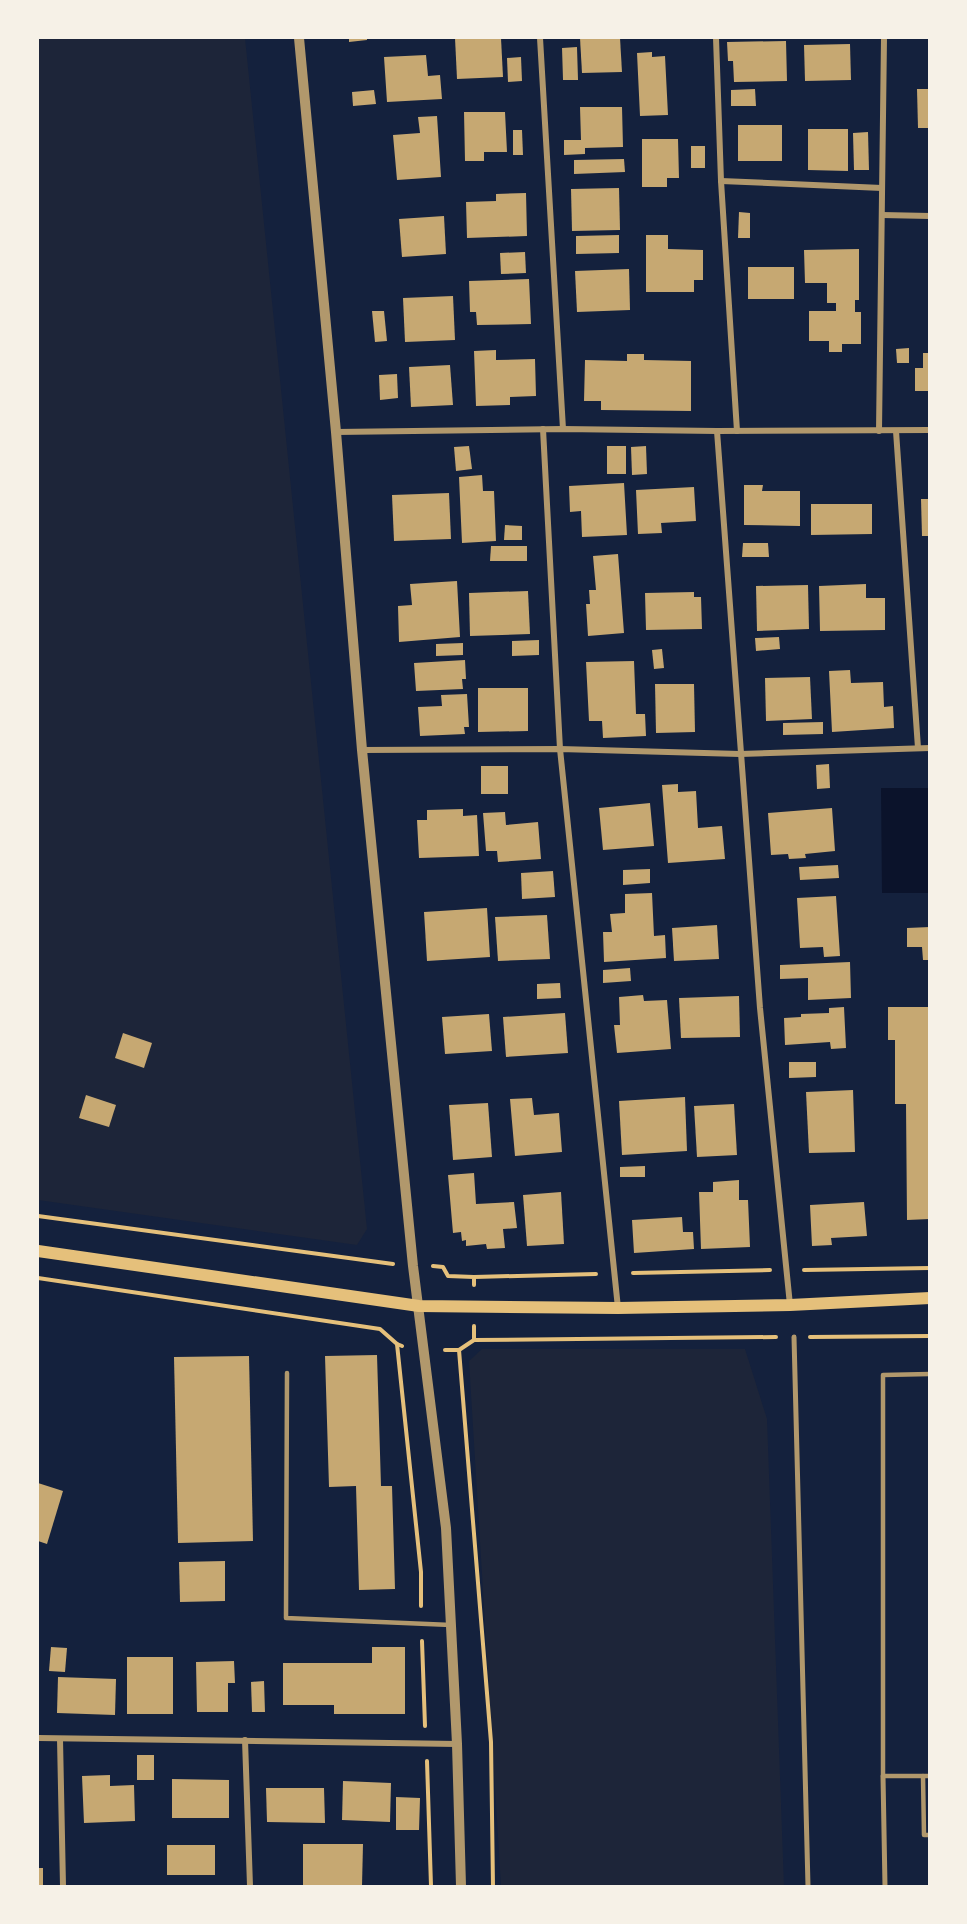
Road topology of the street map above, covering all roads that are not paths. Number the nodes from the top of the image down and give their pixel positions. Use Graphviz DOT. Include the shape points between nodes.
graph roads {
  1 [pos="299,38"];
  2 [pos="540,38"];
  3 [pos="716,38"];
  4 [pos="884,38"];
  5 [pos="721,181"];
  6 [pos="882,188"];
  7 [pos="882,215"];
  8 [pos="930,216"];
  9 [pos="543,429"];
  10 [pos="563,429"];
  11 [pos="930,430"];
  12 [pos="717,431"];
  13 [pos="737,431"];
  14 [pos="879,431"];
  15 [pos="896,431"];
  16 [pos="336,432"];
  17 [pos="918,748"];
  18 [pos="930,748"];
  19 [pos="560,749"];
  20 [pos="362,750"];
  21 [pos="740,754"];
  22 [pos="38,1251"];
  23 [pos="930,1298"];
  24 [pos="790,1305"];
  25 [pos="419,1306"];
  26 [pos="618,1308"];
  27 [pos="794,1337"];
  28 [pos="287,1373"];
  29 [pos="930,1374"];
  30 [pos="451,1625"];
  31 [pos="38,1738"];
  32 [pos="60,1739"];
  33 [pos="245,1740"];
  34 [pos="457,1744"];
  35 [pos="882,1776"];
  36 [pos="923,1776"];
  37 [pos="930,1776"];
  38 [pos="930,1835"];
  39 [pos="63,1887"];
  40 [pos="250,1887"];
  41 [pos="460,1887"];
  42 [pos="807,1887"];
  43 [pos="885,1887"];
  1 -- 16 [label="street"];
  2 -- 10 [label="street"];
  3 -- 5 [label="street"];
  4 -- 6 [label="street"];
  5 -- 6 [label="street"];
  5 -- 13 [label="street"];
  6 -- 7 [label="street"];
  7 -- 8 [label="street"];
  7 -- 14 [label="street"];
  9 -- 10 [label="street"];
  9 -- 16 [label="street"];
  9 -- 19 [label="street"];
  10 -- 12 [label="street"];
  11 -- 15 [label="street"];
  12 -- 13 [label="street"];
  12 -- 21 [label="street"];
  13 -- 14 [label="street"];
  14 -- 15 [label="street"];
  15 -- 17 [label="street"];
  16 -- 20 [label="street"];
  17 -- 18 [label="street"];
  17 -- 21 [label="street"];
  19 -- 20 [label="street"];
  19 -- 21 [label="street"];
  19 -- 26 [label="street"];
  20 -- 25 [label="street"];
  21 -- 24 [label="street" via="760,1008"];
  22 -- 25 [label="main road"];
  23 -- 24 [label="main road"];
  24 -- 26 [label="main road"];
  25 -- 26 [label="main road"];
  25 -- 30 [label="street" via="446,1528"];
  27 -- 42 [label="street"];
  28 -- 30 [label="lane" via="286,1618"];
  29 -- 35 [label="lane" via="883,1375"];
  30 -- 34 [label="street"];
  31 -- 32 [label="street"];
  32 -- 33 [label="street"];
  32 -- 39 [label="street"];
  33 -- 34 [label="street"];
  33 -- 40 [label="street"];
  34 -- 41 [label="street"];
  35 -- 36 [label="lane"];
  35 -- 43 [label="street"];
  36 -- 37 [label="lane"];
  36 -- 38 [label="lane" via="924,1835"];
}
